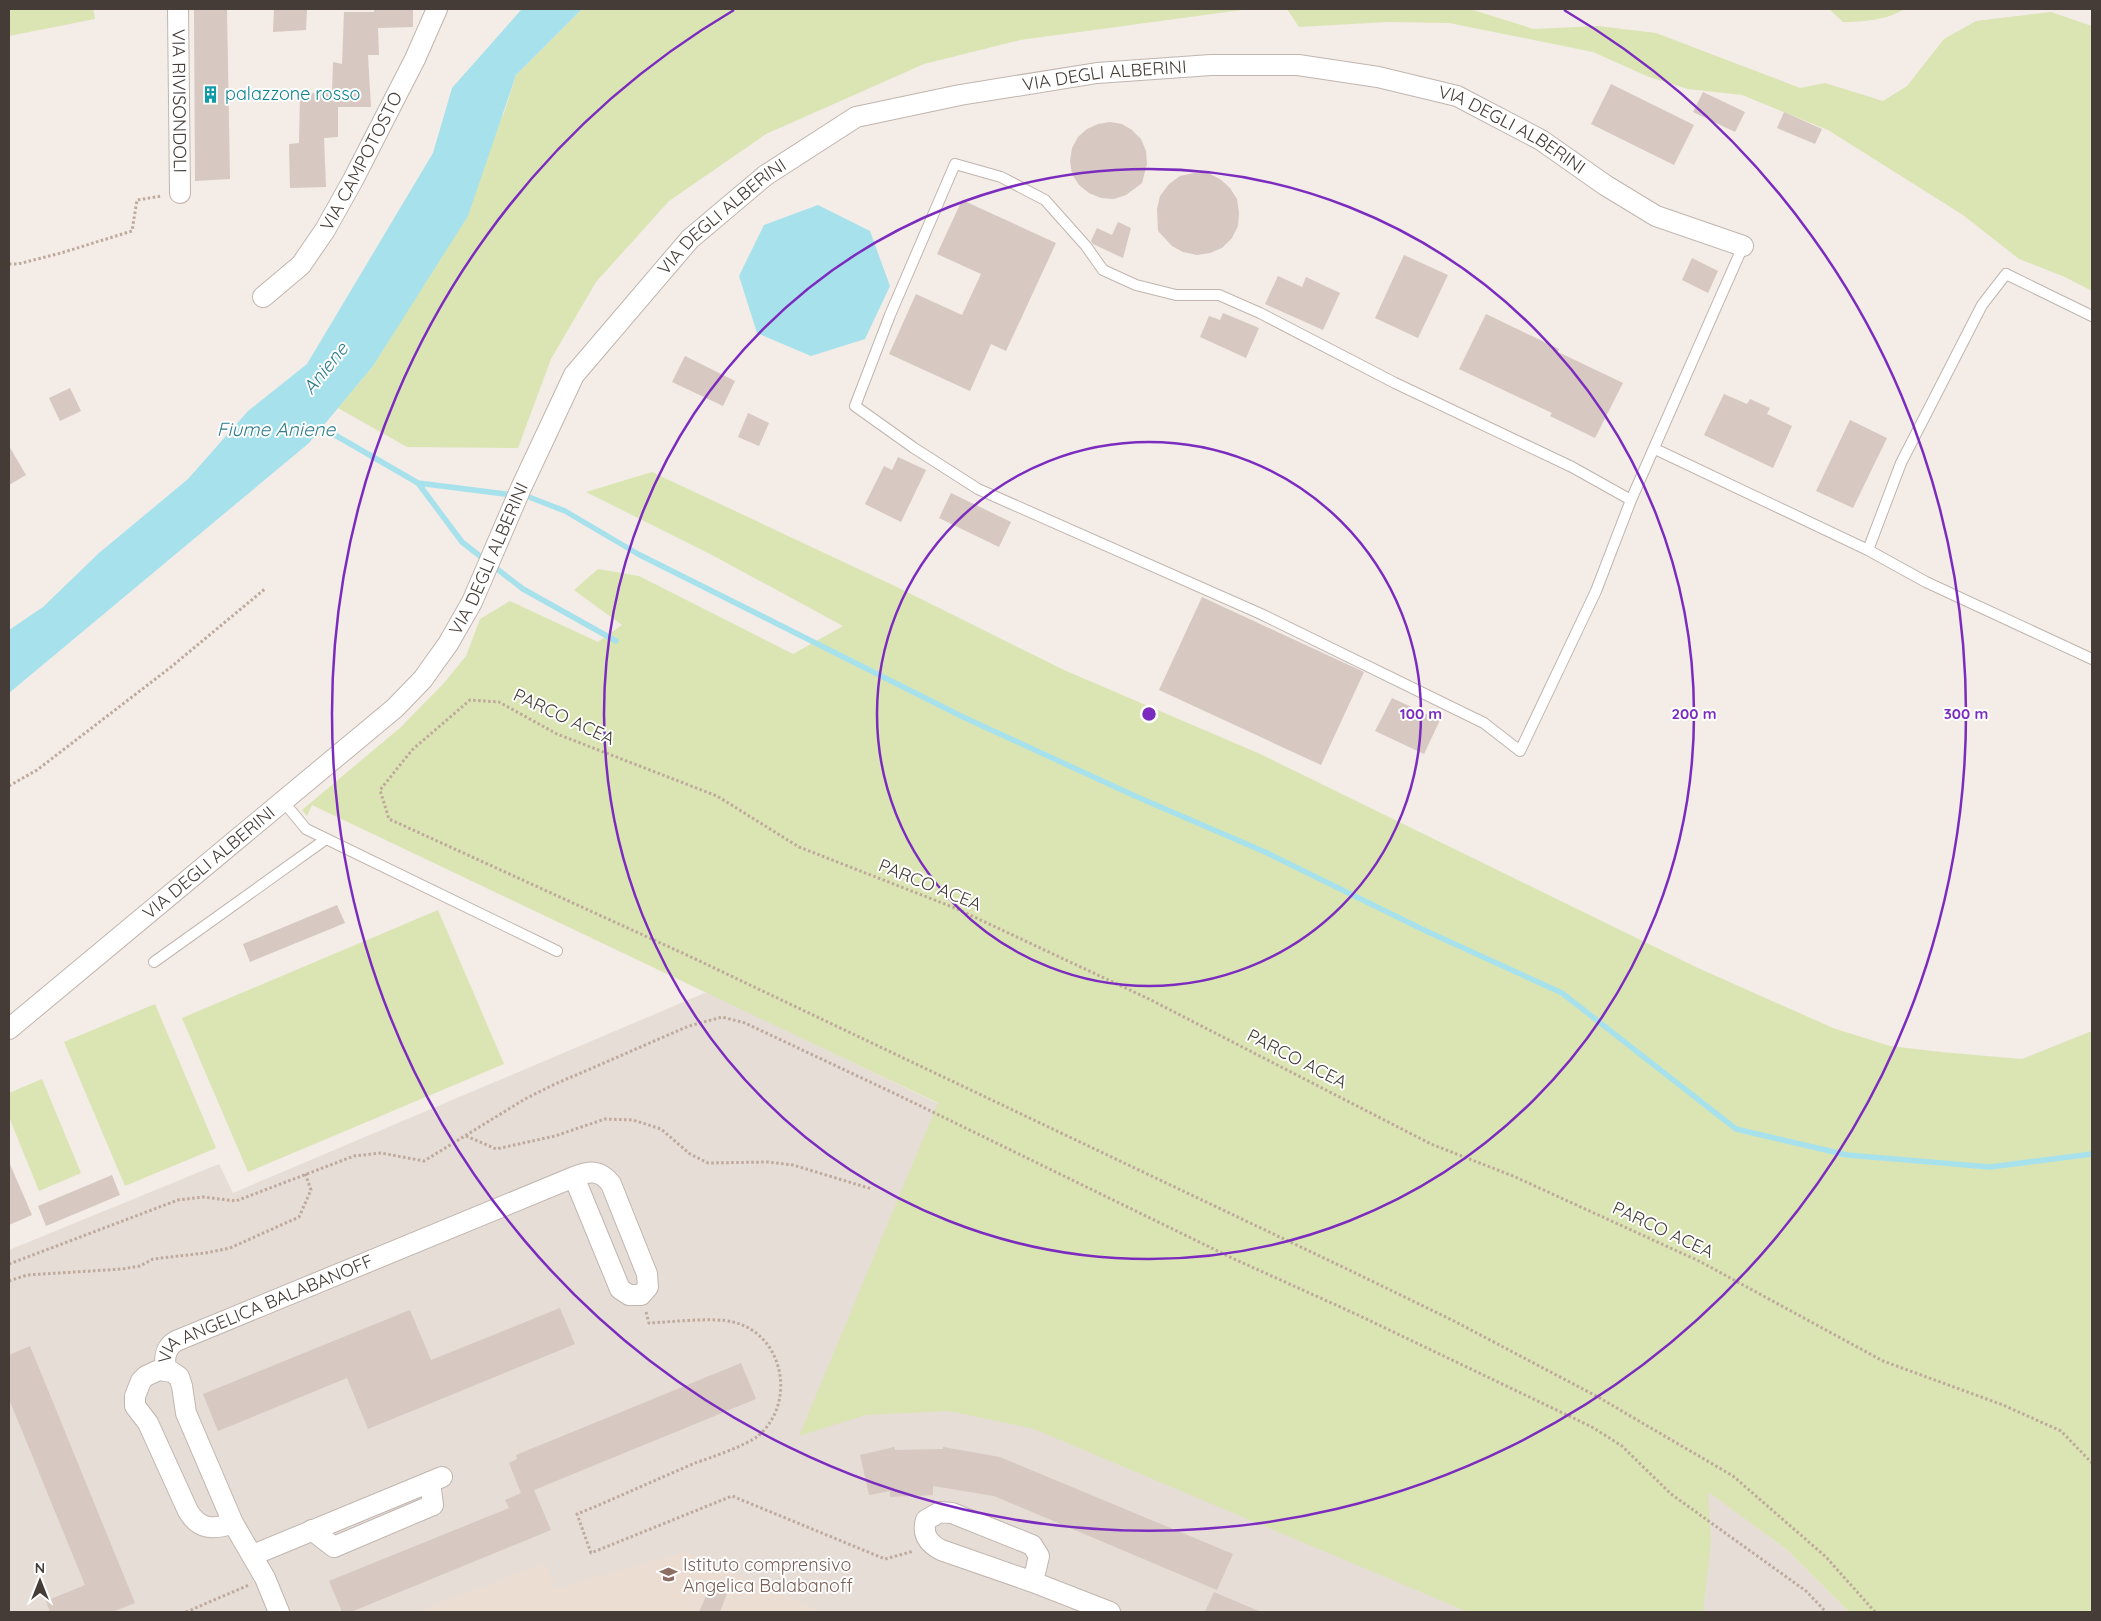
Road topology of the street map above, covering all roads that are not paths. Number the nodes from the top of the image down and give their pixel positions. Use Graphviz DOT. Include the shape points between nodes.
graph roads {
  1 [pos="178,9"];
  2 [pos="437,9"];
  3 [pos="180,193"];
  4 [pos="1743,246"];
  5 [pos="263,296"];
  6 [pos="2092,316"];
  7 [pos="1655,449"];
  8 [pos="1631,500"];
  9 [pos="1868,550"];
  10 [pos="2092,658"];
  11 [pos="283,801"];
  12 [pos="326,839"];
  13 [pos="557,951"];
  14 [pos="154,962"];
  15 [pos="9,1029"];
  16 [pos="574,1177"];
  17 [pos="166,1370"];
  18 [pos="436,1479"];
  19 [pos="233,1523"];
  20 [pos="253,1555"];
  21 [pos="1034,1582"];
  22 [pos="279,1612"];
  23 [pos="1110,1612"];
  1 -- 3 [label="street, VIA RIVISONDOLI"];
  2 -- 5 [label="street, VIA CAMPOTOSTO" via="416,58 325,230 300,265"];
  4 -- 7 [label="lane"];
  4 -- 11 [label="street, VIA DEGLI ALBERINI" via="1656,216 1541,140 1458,96 1378,77 1298,65 1210,65 1097,73 960,95 856,117 766,175 690,239 574,375 472,602 448,644 423,679 395,708"];
  6 -- 9 [label="lane" via="2006,274 1982,305 1901,463"];
  7 -- 8 [label="lane"];
  7 -- 9 [label="lane"];
  8 -- 8 [label="lane" via="1596,591 1520,751 1484,723 1261,614 978,489 856,406 890,315 955,164 1001,177 1045,200 1103,270 1136,285 1176,295 1219,295 1572,467"];
  9 -- 10 [label="lane" via="1926,582"];
  11 -- 12 [label="lane" via="306,829"];
  11 -- 15 [label="street, VIA DEGLI ALBERINI"];
  12 -- 13 [label="lane"];
  12 -- 14 [label="lane"];
  16 -- 16 [label="street, VIA ANGELICA BALABANOFF" via="595,1172 611,1184 647,1274 648,1287 641,1295 629,1296 620,1289"];
  16 -- 17 [label="street, VIA ANGELICA BALABANOFF" via="171,1343 166,1351"];
  17 -- 19 [label="street, VIA ANGELICA BALABANOFF" via="180,1381 186,1413"];
  17 -- 19 [label="street" via="152,1373 141,1381 135,1406 148,1423 192,1518 210,1528"];
  18 -- 20 [label="street"];
  19 -- 20 [label="street, VIA ANGELICA BALABANOFF"];
  20 -- 22 [label="street, VIA ANGELICA BALABANOFF"];
  21 -- 21 [label="street" via="1039,1556 1027,1542 952,1513 940,1512 926,1520 926,1536 932,1545"];
  21 -- 23 [label="street"];
}
